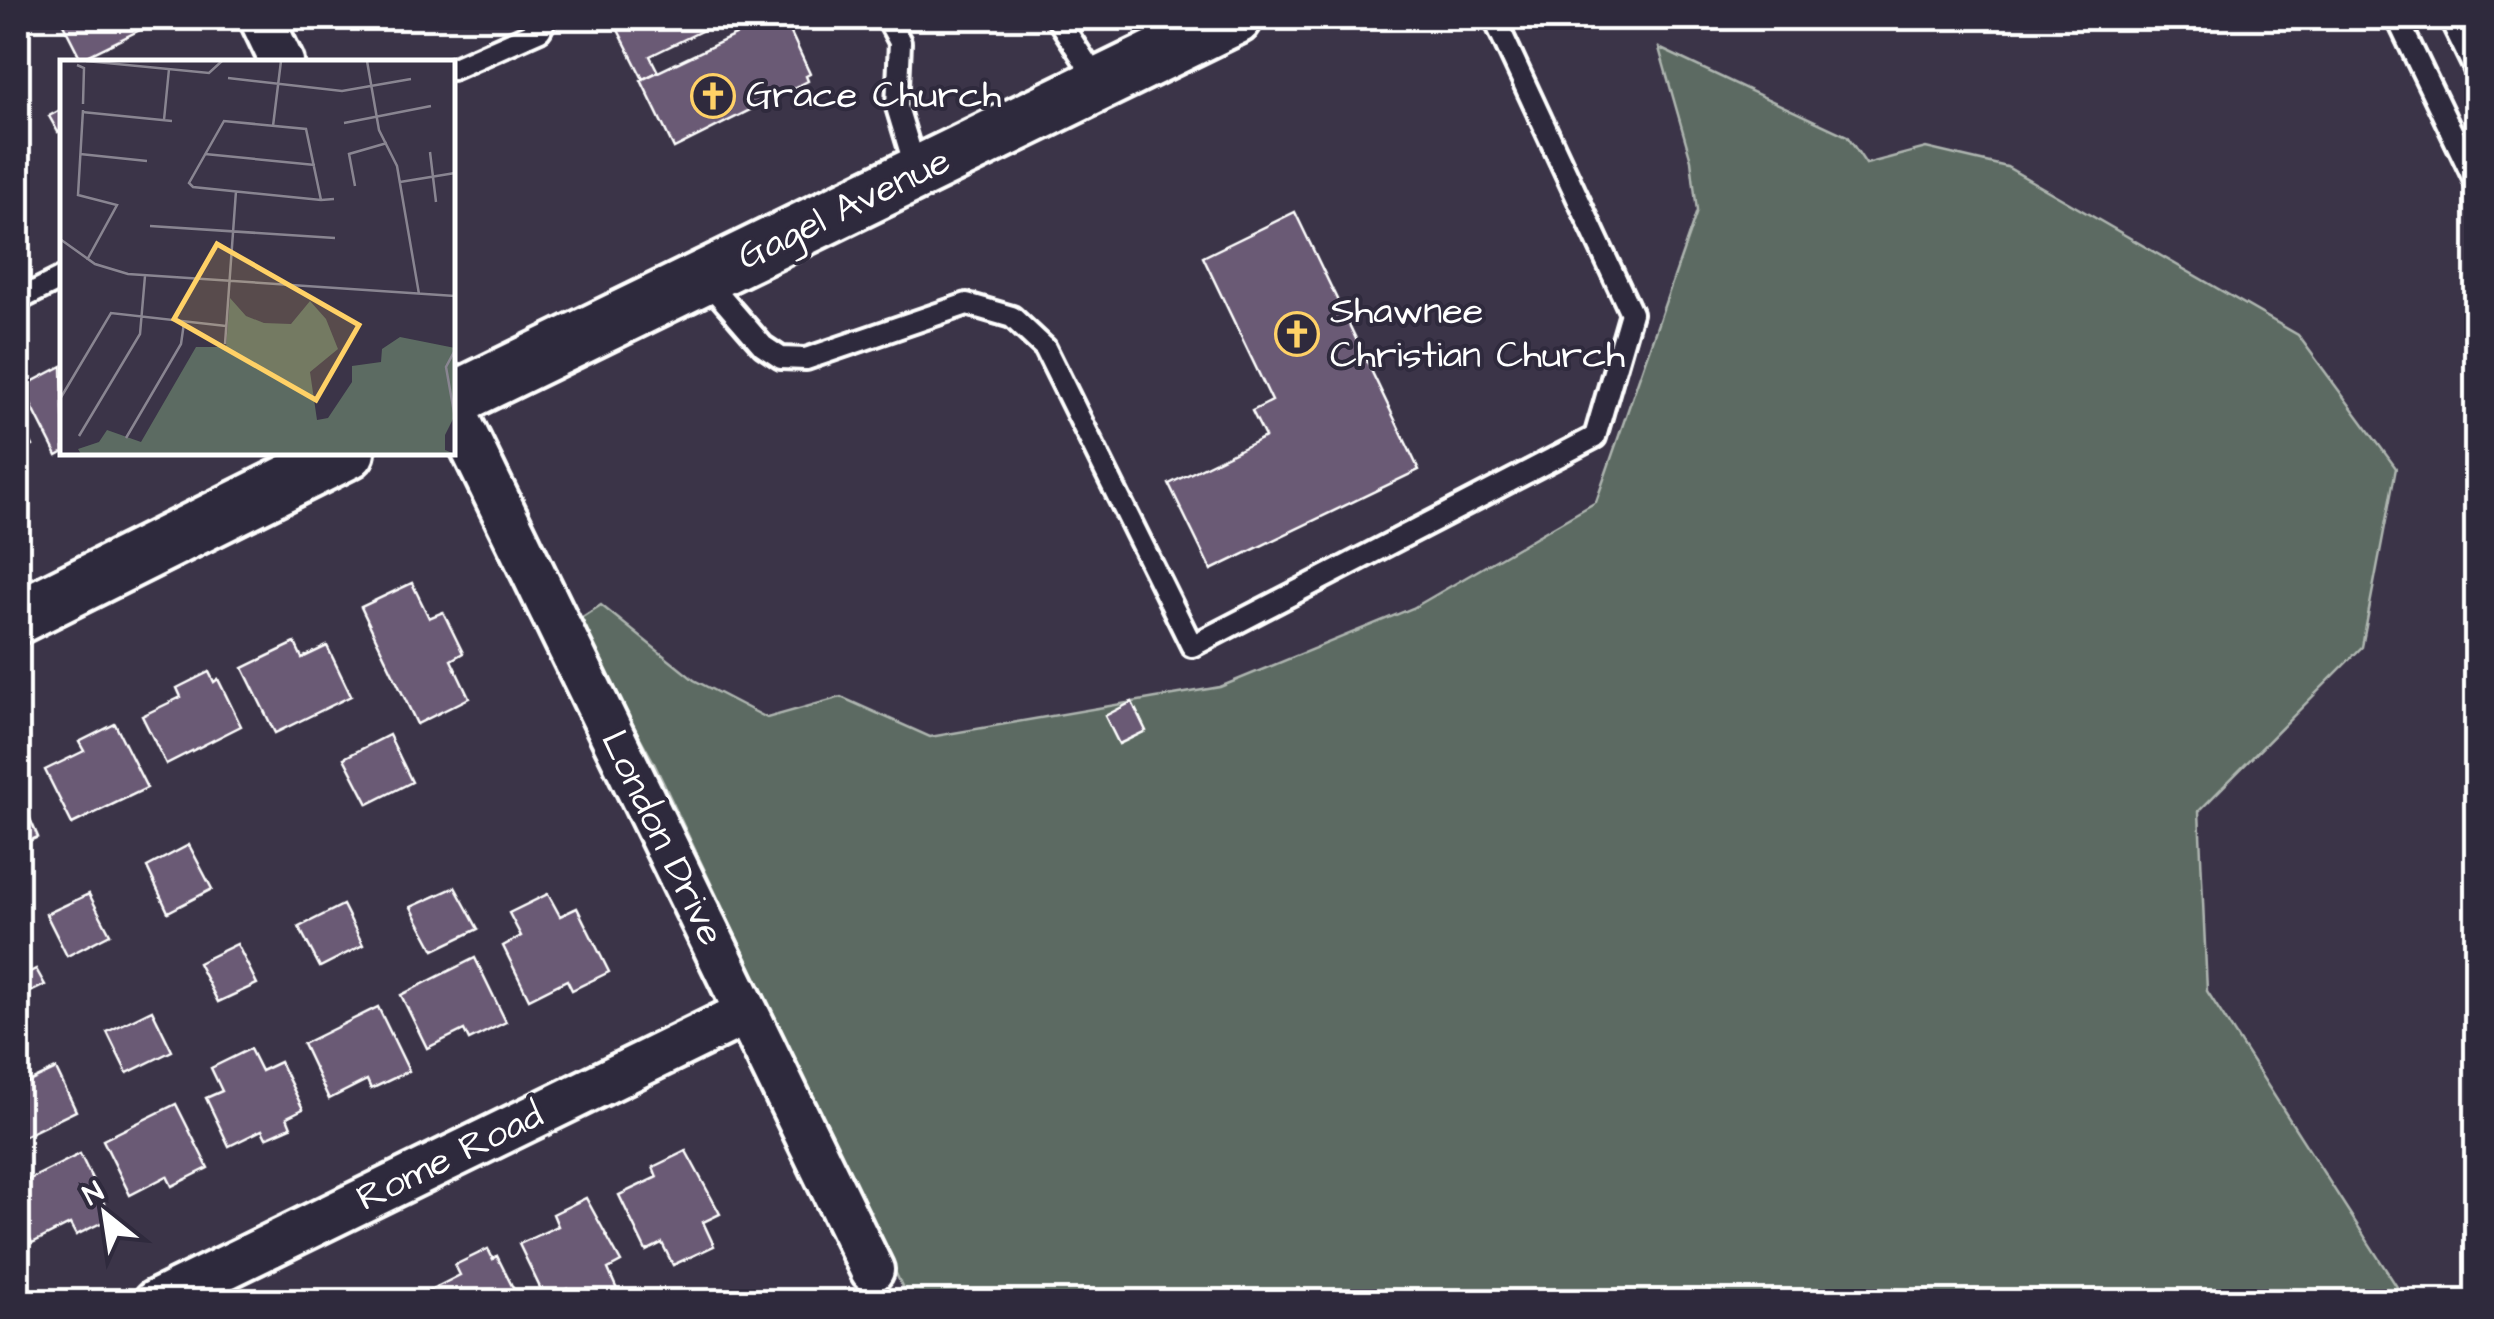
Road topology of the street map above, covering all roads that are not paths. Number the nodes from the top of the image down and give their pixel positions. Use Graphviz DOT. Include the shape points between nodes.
graph roads {
  1 [pos="261,18"];
  2 [pos="546,18"];
  3 [pos="887,18"];
  4 [pos="1057,18"];
  5 [pos="1234,18"];
  6 [pos="1494,18"];
  7 [pos="2398,18"];
  8 [pos="2450,18"];
  9 [pos="281,60"];
  10 [pos="455,68"];
  11 [pos="2476,71"];
  12 [pos="1100,84"];
  13 [pos="917,173"];
  14 [pos="2476,182"];
  15 [pos="703,278"];
  16 [pos="60,279"];
  17 [pos="18,300"];
  18 [pos="455,402"];
  19 [pos="455,409"];
  20 [pos="342,455"];
  21 [pos="18,617"];
  22 [pos="746,1013"];
  23 [pos="872,1270"];
  24 [pos="161,1300"];
  1 -- 9 [label="street"];
  2 -- 10 [label="lane" via="540,30"];
  3 -- 13 [label="lane" via="900,42 897,106"];
  4 -- 12 [label="lane"];
  5 -- 12 [label="street, Gagel Avenue"];
  6 -- 15 [label="lane" via="1631,312 1595,437 1192,646 1046,348 1012,317 967,304 806,358 781,358"];
  7 -- 14 [label="lane"];
  8 -- 11 [label="lane"];
  12 -- 13 [label="street, Gagel Avenue"];
  13 -- 15 [label="street, Gagel Avenue"];
  15 -- 18 [label="street, Gagel Avenue"];
  16 -- 17 [label="lane"];
  19 -- 22 [label="street, London Drive"];
  20 -- 21 [label="street"];
  22 -- 23 [label="street, London Drive"];
  22 -- 24 [label="street, Rome Road"];
}
